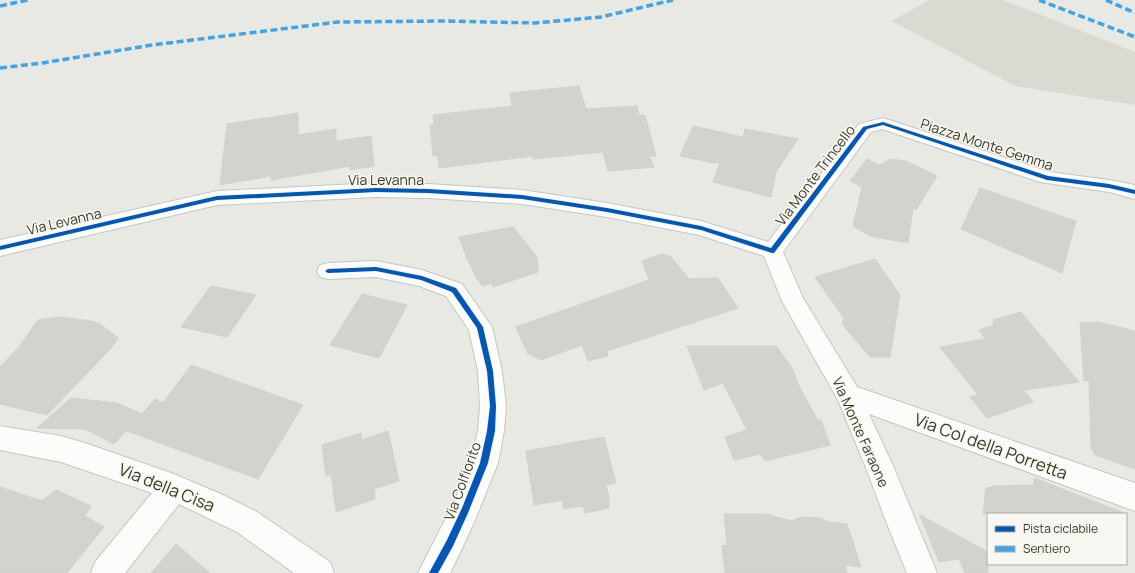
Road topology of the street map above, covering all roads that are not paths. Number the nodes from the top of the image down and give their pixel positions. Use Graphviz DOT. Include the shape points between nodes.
graph roads {
  1 [pos="883,123"];
  2 [pos="1135,192"];
  3 [pos="0,248"];
  4 [pos="772,251"];
  5 [pos="328,271"];
  6 [pos="848,395"];
  7 [pos="0,438"];
  8 [pos="174,488"];
  9 [pos="1135,497"];
  10 [pos="106,573"];
  11 [pos="319,573"];
  12 [pos="433,573"];
  13 [pos="922,573"];
  1 -- 2 [label="street, Piazza Monte Gemma" via="1047,178"];
  1 -- 4 [label="street, Via Monte Trincello" via="865,128"];
  3 -- 4 [label="street, Via Levanna" via="217,198 376,190 522,197 607,210 700,228"];
  4 -- 6 [label="street, Via Monte Faraone" via="793,301"];
  5 -- 12 [label="street, Via Colfiorito" via="376,269 422,278 454,290 480,327 490,371 494,406 491,431 484,463 465,510"];
  6 -- 9 [label="street, Via Col della Porretta"];
  6 -- 13 [label="street, Via Monte Faraone"];
  7 -- 8 [label="street, Via della Cisa" via="61,449"];
  8 -- 10 [label="street"];
  8 -- 11 [label="street, Via della Cisa" via="247,522"];
}
